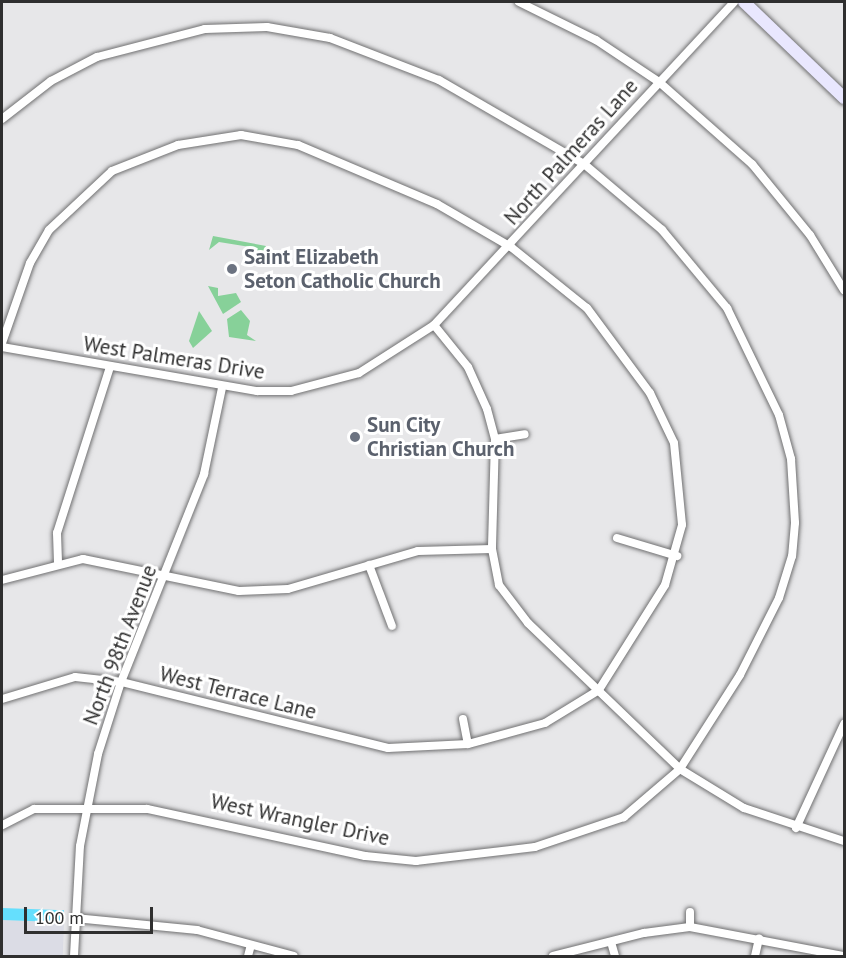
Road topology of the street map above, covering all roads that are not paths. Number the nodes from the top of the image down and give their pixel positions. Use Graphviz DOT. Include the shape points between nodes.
graph roads {
  1 [pos="519,2"];
  2 [pos="734,2"];
  3 [pos="744,2"];
  4 [pos="659,82"];
  5 [pos="844,98"];
  6 [pos="2,119"];
  7 [pos="584,164"];
  8 [pos="511,247"];
  9 [pos="844,291"];
  10 [pos="434,325"];
  11 [pos="2,345"];
  12 [pos="110,367"];
  13 [pos="222,388"];
  14 [pos="525,434"];
  15 [pos="495,439"];
  16 [pos="617,538"];
  17 [pos="492,549"];
  18 [pos="677,556"];
  19 [pos="58,562"];
  20 [pos="369,565"];
  21 [pos="166,577"];
  22 [pos="2,580"];
  23 [pos="392,626"];
  24 [pos="121,682"];
  25 [pos="599,690"];
  26 [pos="2,699"];
  27 [pos="463,719"];
  28 [pos="844,724"];
  29 [pos="468,744"];
  30 [pos="680,768"];
  31 [pos="88,805"];
  32 [pos="2,825"];
  33 [pos="796,828"];
  34 [pos="844,841"];
  35 [pos="690,912"];
  36 [pos="75,918"];
  37 [pos="690,927"];
  38 [pos="759,938"];
  39 [pos="611,942"];
  40 [pos="251,945"];
  41 [pos="844,956"];
  42 [pos="74,957"];
  43 [pos="248,957"];
  44 [pos="294,957"];
  45 [pos="553,957"];
  46 [pos="615,957"];
  47 [pos="755,957"];
  1 -- 4 [label="street" via="596,40"];
  2 -- 4 [label="street, North Palmeras Lane"];
  3 -- 5 [label="street"];
  4 -- 7 [label="street, North Palmeras Lane"];
  4 -- 9 [label="street" via="752,164 810,234"];
  6 -- 7 [label="street, West Wrangler Drive" via="51,81 97,57 205,29 267,27 330,38 439,80"];
  7 -- 8 [label="street, North Palmeras Lane"];
  7 -- 30 [label="street, West Wrangler Drive" via="662,230 727,308 779,415 791,459 794,545 778,598 740,675"];
  8 -- 10 [label="street, North Palmeras Lane"];
  8 -- 11 [label="street" via="437,204 298,145 241,135 178,145 112,171 72,204 30,263"];
  8 -- 18 [label="street" via="587,308 650,393 674,443 681,495"];
  10 -- 13 [label="street, West Palmeras Drive" via="401,351 336,380 291,391"];
  10 -- 15 [label="street" via="468,367"];
  11 -- 12 [label="street, West Palmeras Drive"];
  12 -- 13 [label="street, West Palmeras Drive"];
  12 -- 19 [label="street" via="57,533"];
  13 -- 21 [label="street, North 98th Avenue" via="204,474"];
  14 -- 15 [label="street"];
  15 -- 17 [label="street"];
  16 -- 18 [label="street"];
  17 -- 20 [label="street" via="418,551"];
  17 -- 25 [label="street" via="499,585 528,623"];
  18 -- 25 [label="street" via="651,614"];
  19 -- 21 [label="street" via="103,561"];
  19 -- 22 [label="street"];
  20 -- 21 [label="street" via="288,589 239,591"];
  20 -- 23 [label="street"];
  21 -- 24 [label="street, North 98th Avenue"];
  24 -- 26 [label="street, West Terrace Lane" via="75,677"];
  24 -- 29 [label="street, West Terrace Lane" via="388,748"];
  24 -- 31 [label="street, North 98th Avenue"];
  25 -- 29 [label="street, West Terrace Lane" via="545,723"];
  25 -- 30 [label="street"];
  27 -- 29 [label="street"];
  28 -- 33 [label="street"];
  30 -- 31 [label="street, West Wrangler Drive" via="624,817 535,847 416,861 365,856 213,820"];
  30 -- 33 [label="street" via="744,808"];
  31 -- 32 [label="street, West Wrangler Drive" via="34,809"];
  31 -- 36 [label="street, North 98th Avenue"];
  33 -- 34 [label="street"];
  35 -- 37 [label="street"];
  36 -- 40 [label="street" via="129,919"];
  36 -- 42 [label="street, North 98th Avenue"];
  37 -- 38 [label="street"];
  37 -- 39 [label="street"];
  38 -- 41 [label="street"];
  38 -- 47 [label="street"];
  39 -- 45 [label="street"];
  39 -- 46 [label="street"];
  40 -- 43 [label="street"];
  40 -- 44 [label="street"];
}
